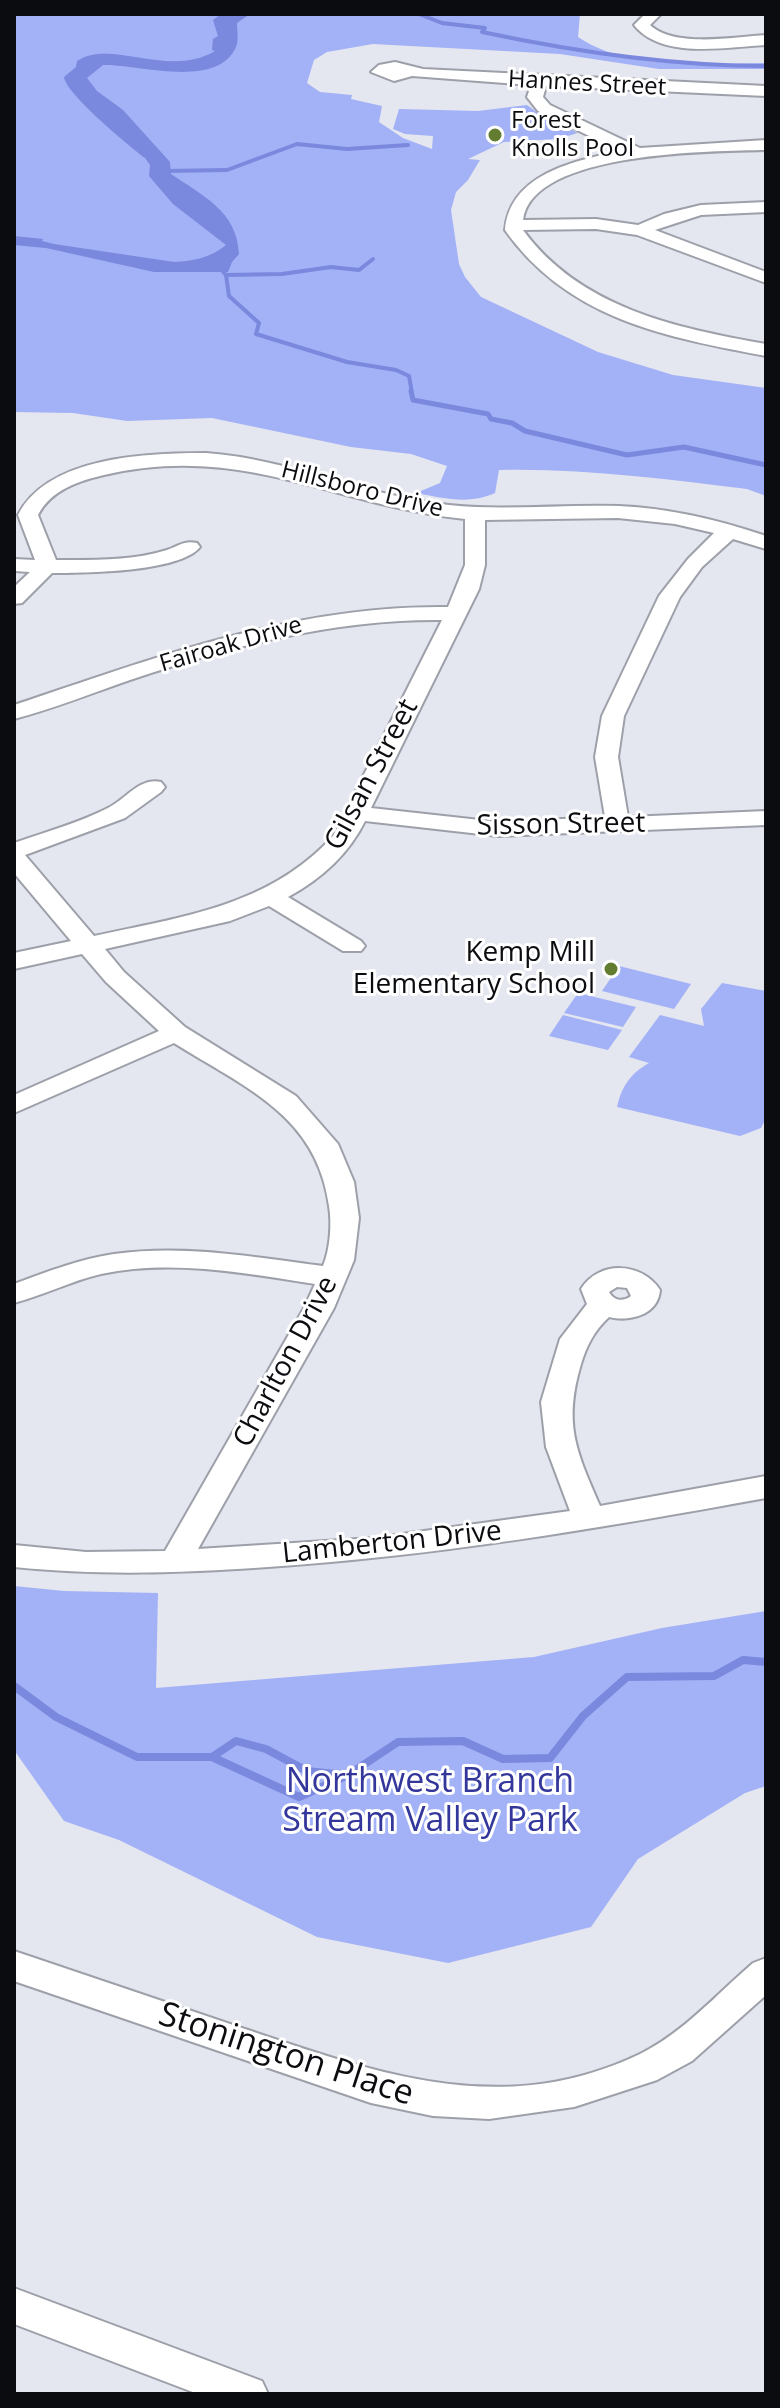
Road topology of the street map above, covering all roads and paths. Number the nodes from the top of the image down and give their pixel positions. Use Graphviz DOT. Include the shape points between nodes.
graph roads {
  1 [pos="654,14"];
  2 [pos="766,40"];
  3 [pos="409,72"];
  4 [pos="540,81"];
  5 [pos="766,91"];
  6 [pos="766,145"];
  7 [pos="637,153"];
  8 [pos="766,207"];
  9 [pos="515,225"];
  10 [pos="640,230"];
  11 [pos="766,278"];
  12 [pos="766,350"];
  13 [pos="475,513"];
  14 [pos="730,530"];
  15 [pos="766,543"];
  16 [pos="190,547"];
  17 [pos="14,565"];
  18 [pos="43,565"];
  19 [pos="14,598"];
  20 [pos="455,614"];
  21 [pos="14,712"];
  22 [pos="153,787"];
  23 [pos="357,813"];
  24 [pos="766,818"];
  25 [pos="618,824"];
  26 [pos="14,851"];
  27 [pos="14,858"];
  28 [pos="271,897"];
  29 [pos="87,945"];
  30 [pos="352,946"];
  31 [pos="14,961"];
  32 [pos="176,1033"];
  33 [pos="14,1105"];
  34 [pos="333,1277"];
  35 [pos="14,1294"];
  36 [pos="604,1305"];
  37 [pos="766,1487"];
  38 [pos="589,1519"];
  39 [pos="14,1556"];
  40 [pos="175,1562"];
  41 [pos="14,1966"];
  42 [pos="766,1973"];
  43 [pos="14,2306"];
  44 [pos="247,2394"];
  1 -- 2 [label="street" via="641,25 645,33 667,41"];
  3 -- 4 [label="street, Hannes Street"];
  4 -- 5 [label="street, Hannes Street"];
  4 -- 7 [label="street" via="535,97 544,108"];
  6 -- 7 [label="street"];
  7 -- 9 [label="street" via="587,163 546,181 521,202"];
  8 -- 10 [label="street" via="691,211"];
  9 -- 10 [label="street" via="596,224"];
  9 -- 12 [label="street" via="539,265 598,302 688,333"];
  10 -- 11 [label="street"];
  13 -- 14 [label="street, Hillsboro Drive" via="620,512"];
  13 -- 18 [label="street, Hillsboro Drive" via="419,506 274,468 218,459 152,460 77,475 49,488 33,503 28,515 42,544"];
  13 -- 20 [label="street, Gilsan Street" via="475,565"];
  14 -- 15 [label="street, Hillsboro Drive"];
  14 -- 25 [label="street" via="670,596 613,716 604,766"];
  16 -- 18 [label="street" via="153,559"];
  17 -- 18 [label="street"];
  18 -- 19 [label="street"];
  20 -- 21 [label="street, Fairoak Drive" via="361,615 286,627"];
  20 -- 23 [label="street, Gilsan Street"];
  22 -- 26 [label="street" via="117,813"];
  23 -- 25 [label="street, Sisson Street" via="470,828"];
  23 -- 28 [label="street, Gilsan Street" via="326,861"];
  24 -- 25 [label="street, Sisson Street"];
  27 -- 29 [label="street, Charlton Drive"];
  28 -- 29 [label="street, Gilsan Street" via="221,916"];
  28 -- 30 [label="street"];
  29 -- 31 [label="street, Gilsan Street"];
  29 -- 32 [label="street, Charlton Drive"];
  32 -- 33 [label="street"];
  32 -- 34 [label="street, Charlton Drive" via="286,1102 324,1144 340,1182 345,1218"];
  34 -- 35 [label="street" via="213,1260 143,1260 63,1275"];
  34 -- 40 [label="street, Charlton Drive"];
  36 -- 38 [label="street" via="584,1321 573,1340 556,1399 564,1455"];
  37 -- 38 [label="street, Lamberton Drive"];
  38 -- 40 [label="street, Lamberton Drive" via="373,1549"];
  39 -- 40 [label="street, Lamberton Drive" via="86,1563"];
  41 -- 42 [label="street, Stonington Place" via="371,2087 415,2098 488,2105 555,2098 628,2076 676,2052"];
  43 -- 44 [label="street"];
}
